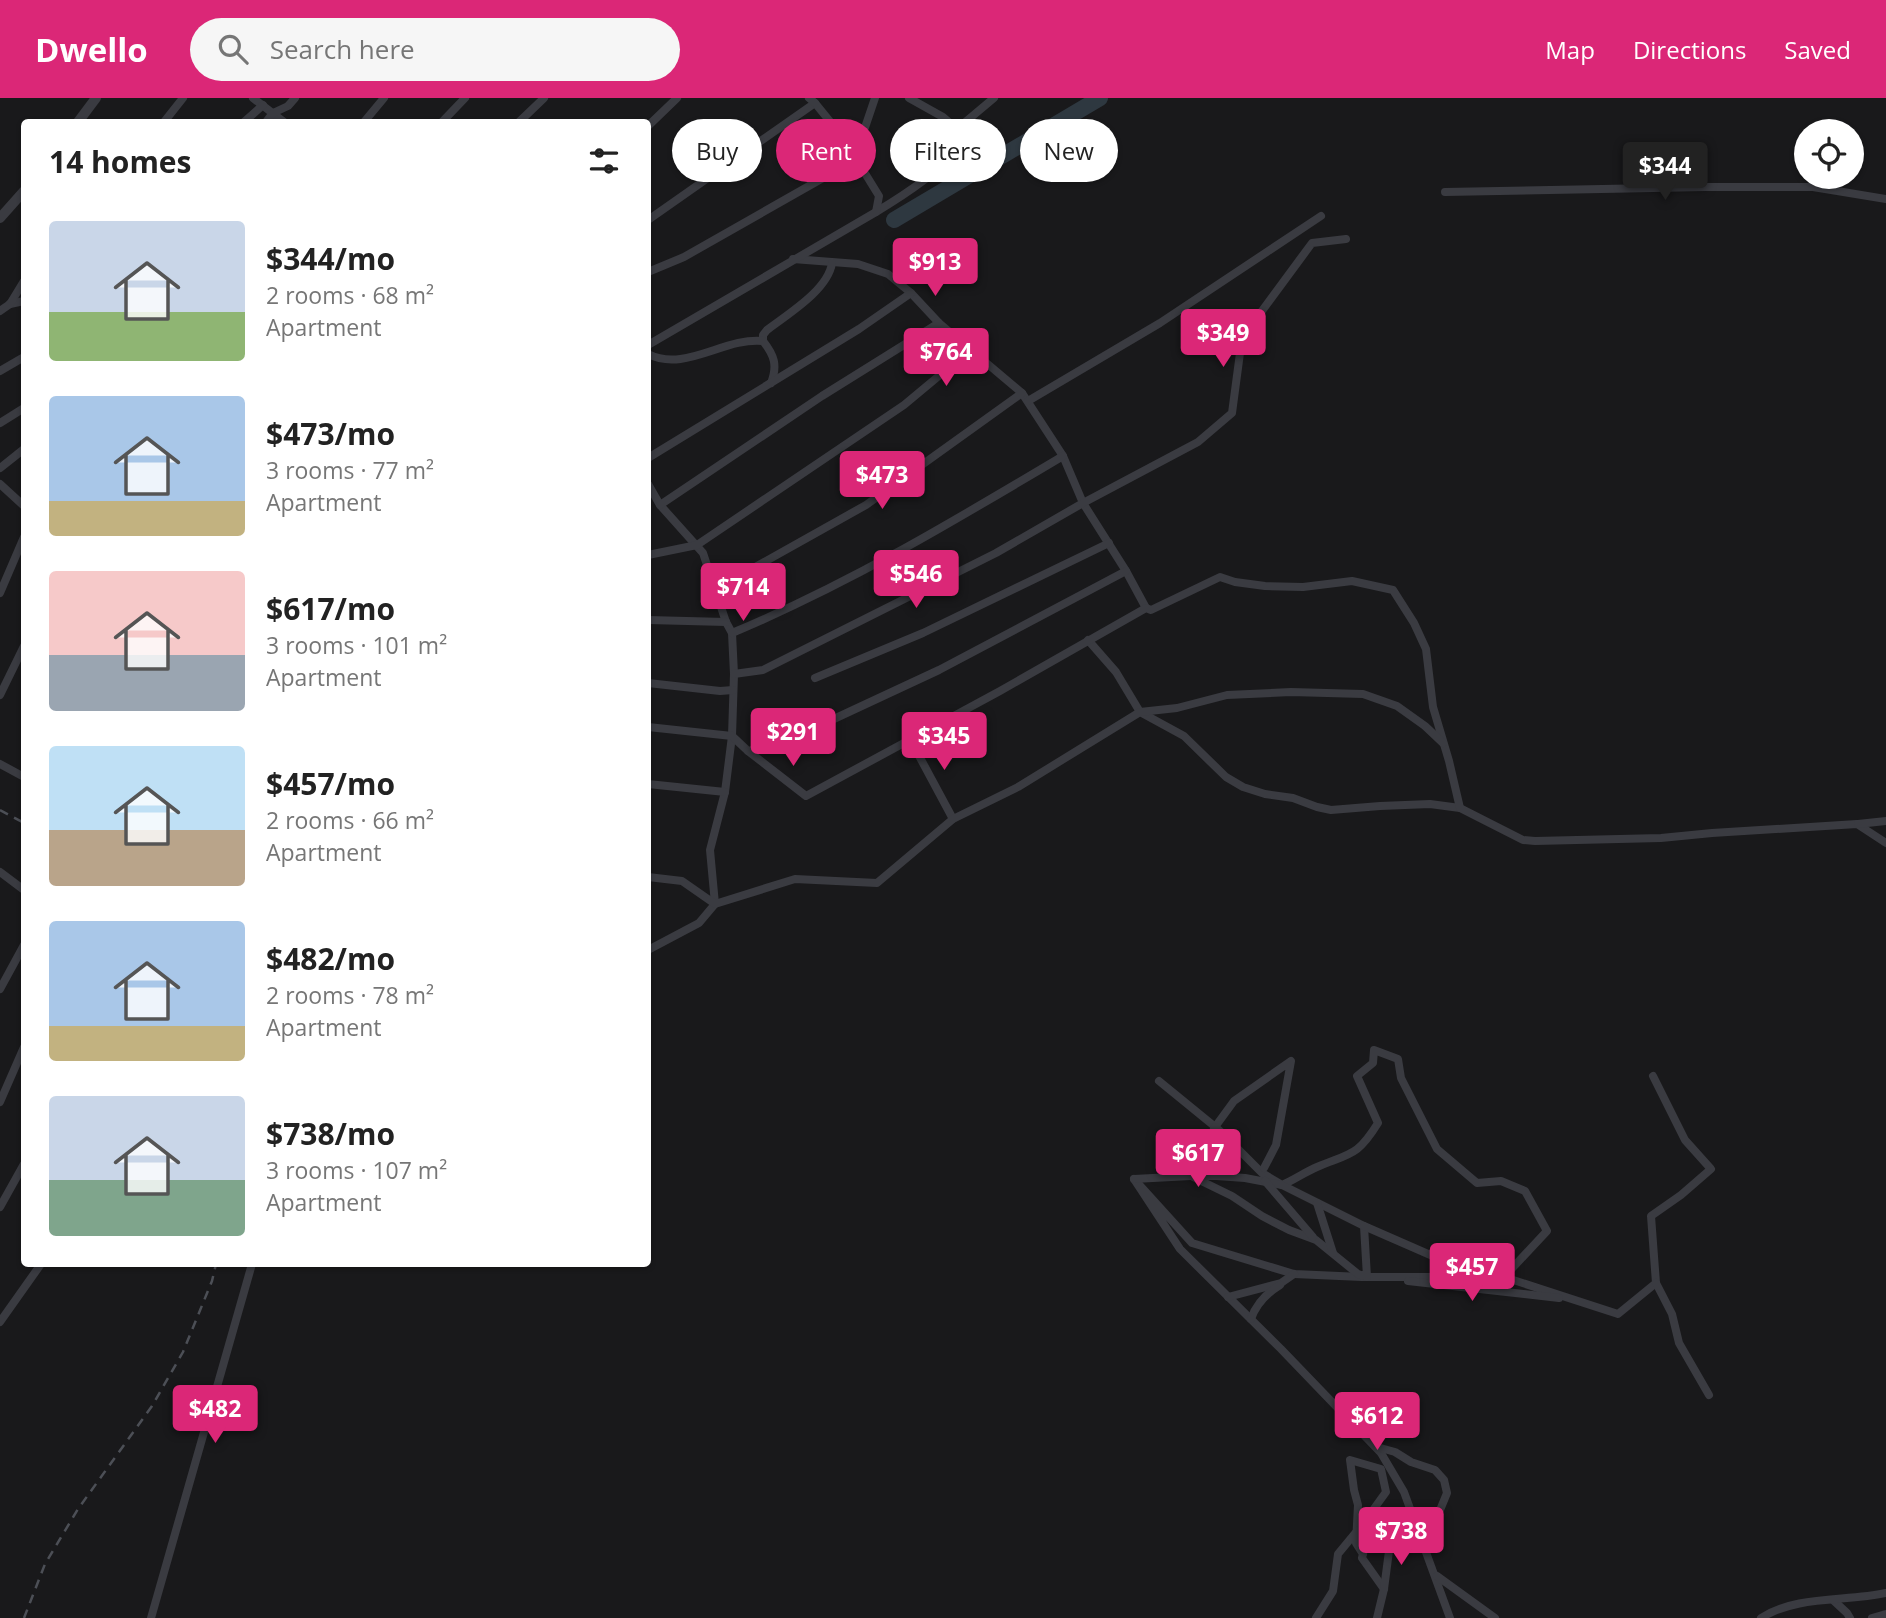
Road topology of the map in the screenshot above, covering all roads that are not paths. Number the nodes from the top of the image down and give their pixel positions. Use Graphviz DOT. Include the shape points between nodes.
graph roads {
  1 [pos="96,98"];
  2 [pos="183,98"];
  3 [pos="253,98"];
  4 [pos="295,98"];
  5 [pos="384,98"];
  6 [pos="465,98"];
  7 [pos="544,98"];
  8 [pos="677,98"];
  9 [pos="875,98"];
  10 [pos="909,98"];
  11 [pos="994,98"];
  12 [pos="812,101"];
  13 [pos="924,101"];
  14 [pos="263,105"];
  15 [pos="273,113"];
  16 [pos="80,119"];
  17 [pos="166,119"];
  18 [pos="247,119"];
  19 [pos="268,119"];
  20 [pos="280,119"];
  21 [pos="366,119"];
  22 [pos="445,119"];
  23 [pos="522,119"];
  24 [pos="827,119"];
  25 [pos="870,119"];
  26 [pos="945,119"];
  27 [pos="969,119"];
  28 [pos="651,123"];
  29 [pos="816,182"];
  30 [pos="870,182"];
  31 [pos="921,182"];
  32 [pos="1445,192"];
  33 [pos="21,194"];
  34 [pos="1886,199"];
  35 [pos="876,212"];
  36 [pos="1321,216"];
  37 [pos="0,218"];
  38 [pos="651,218"];
  39 [pos="1346,239"];
  40 [pos="793,260"];
  41 [pos="832,263"];
  42 [pos="651,271"];
  43 [pos="21,286"];
  44 [pos="911,292"];
  45 [pos="21,302"];
  46 [pos="10,304"];
  47 [pos="0,311"];
  48 [pos="939,323"];
  49 [pos="763,341"];
  50 [pos="651,343"];
  51 [pos="970,350"];
  52 [pos="651,356"];
  53 [pos="21,359"];
  54 [pos="0,371"];
  55 [pos="771,383"];
  56 [pos="1022,393"];
  57 [pos="1028,401"];
  58 [pos="21,410"];
  59 [pos="0,423"];
  60 [pos="21,451"];
  61 [pos="651,456"];
  62 [pos="1063,456"];
  63 [pos="0,468"];
  64 [pos="0,484"];
  65 [pos="651,489"];
  66 [pos="21,503"];
  67 [pos="1083,503"];
  68 [pos="660,505"];
  69 [pos="1109,543"];
  70 [pos="21,544"];
  71 [pos="697,545"];
  72 [pos="651,554"];
  73 [pos="1126,571"];
  74 [pos="716,589"];
  75 [pos="0,593"];
  76 [pos="1146,608"];
  77 [pos="651,620"];
  78 [pos="726,622"];
  79 [pos="732,633"];
  80 [pos="1088,640"];
  81 [pos="21,652"];
  82 [pos="734,674"];
  83 [pos="815,678"];
  84 [pos="651,683"];
  85 [pos="733,690"];
  86 [pos="0,695"];
  87 [pos="1140,712"];
  88 [pos="651,727"];
  89 [pos="732,736"];
  90 [pos="910,739"];
  91 [pos="1444,744"];
  92 [pos="748,751"];
  93 [pos="0,764"];
  94 [pos="21,775"];
  95 [pos="651,784"];
  96 [pos="725,792"];
  97 [pos="1460,808"];
  98 [pos="953,819"];
  99 [pos="1886,821"];
  100 [pos="1857,824"];
  101 [pos="1886,843"];
  102 [pos="0,872"];
  103 [pos="651,877"];
  104 [pos="21,888"];
  105 [pos="715,904"];
  106 [pos="651,948"];
  107 [pos="21,950"];
  108 [pos="0,989"];
  109 [pos="21,1054"];
  110 [pos="1653,1076"];
  111 [pos="1159,1081"];
  112 [pos="0,1102"];
  113 [pos="1215,1127"];
  114 [pos="1264,1168"];
  115 [pos="21,1169"];
  116 [pos="1191,1177"];
  117 [pos="1133,1179"];
  118 [pos="1265,1181"];
  119 [pos="1282,1185"];
  120 [pos="1317,1203"];
  121 [pos="0,1207"];
  122 [pos="1364,1226"];
  123 [pos="1316,1240"];
  124 [pos="1334,1255"];
  125 [pos="1445,1262"];
  126 [pos="39,1267"];
  127 [pos="251,1267"];
  128 [pos="1506,1275"];
  129 [pos="1479,1276"];
  130 [pos="1289,1277"];
  131 [pos="1369,1277"];
  132 [pos="1656,1283"];
  133 [pos="1228,1297"];
  134 [pos="1577,1300"];
  135 [pos="1251,1319"];
  136 [pos="0,1322"];
  137 [pos="1709,1395"];
  138 [pos="1375,1446"];
  139 [pos="1410,1510"];
  140 [pos="1357,1531"];
  141 [pos="1421,1540"];
  142 [pos="1363,1554"];
  143 [pos="1435,1574"];
  144 [pos="1384,1589"];
  145 [pos="1886,1593"];
  146 [pos="1833,1600"];
  147 [pos="1886,1614"];
  148 [pos="1847,1616"];
  149 [pos="150,1618"];
  150 [pos="1316,1618"];
  151 [pos="1377,1618"];
  152 [pos="1450,1618"];
  153 [pos="1495,1618"];
  154 [pos="1761,1618"];
  155 [pos="1872,1618"];
  1 -- 16 [label="street"];
  2 -- 17 [label="street"];
  3 -- 14 [label="street"];
  4 -- 15 [label="street"];
  5 -- 21 [label="street"];
  6 -- 22 [label="street"];
  7 -- 23 [label="street"];
  8 -- 28 [label="street"];
  9 -- 25 [label="street"];
  10 -- 13 [label="street"];
  11 -- 27 [label="street"];
  12 -- 24 [label="street"];
  12 -- 38 [label="street"];
  13 -- 26 [label="street"];
  14 -- 15 [label="street"];
  14 -- 18 [label="street"];
  15 -- 19 [label="street"];
  15 -- 20 [label="street"];
  29 -- 42 [label="street" via="684,257"];
  30 -- 35 [label="street" via="879,196"];
  31 -- 35 [label="street"];
  32 -- 34 [label="street" via="1813,187"];
  33 -- 37 [label="street"];
  35 -- 40 [label="street"];
  36 -- 57 [label="street" via="1160,323"];
  39 -- 67 [label="street" via="1312,243 1242,338 1232,413 1198,442"];
  40 -- 41 [label="street"];
  40 -- 50 [label="street"];
  41 -- 44 [label="street" via="858,264 888,274"];
  41 -- 49 [label="street" via="827,279 767,330"];
  43 -- 46 [label="street"];
  44 -- 48 [label="street"];
  44 -- 55 [label="street"];
  45 -- 46 [label="street"];
  46 -- 47 [label="street"];
  48 -- 51 [label="street"];
  48 -- 68 [label="street"];
  49 -- 52 [label="street" via="743,341 680,360"];
  49 -- 55 [label="street" via="775,368"];
  51 -- 56 [label="street"];
  51 -- 71 [label="street" via="904,405"];
  53 -- 54 [label="street"];
  55 -- 61 [label="street"];
  56 -- 57 [label="street"];
  56 -- 74 [label="street" via="866,505"];
  57 -- 62 [label="street"];
  58 -- 59 [label="street"];
  60 -- 63 [label="street"];
  62 -- 67 [label="street"];
  62 -- 79 [label="street" via="837,586"];
  64 -- 66 [label="street"];
  65 -- 68 [label="street"];
  67 -- 69 [label="street"];
  67 -- 82 [label="street" via="996,553 763,670"];
  68 -- 71 [label="street"];
  69 -- 73 [label="street"];
  69 -- 83 [label="street" via="935,627"];
  70 -- 75 [label="street"];
  71 -- 72 [label="street"];
  71 -- 74 [label="street"];
  73 -- 76 [label="street"];
  73 -- 92 [label="street" via="939,670 808,731"];
  74 -- 78 [label="street"];
  76 -- 80 [label="street"];
  76 -- 91 [label="street" via="1151,610 1220,577 1265,586 1352,581 1393,590 1426,649 1433,707"];
  77 -- 78 [label="street"];
  78 -- 79 [label="street"];
  79 -- 82 [label="street"];
  80 -- 87 [label="street" via="1116,672"];
  80 -- 90 [label="street"];
  81 -- 86 [label="street"];
  82 -- 85 [label="street"];
  84 -- 85 [label="street"];
  85 -- 89 [label="street"];
  87 -- 91 [label="street" via="1227,695 1363,694 1397,706"];
  87 -- 97 [label="street" via="1184,736 1226,777 1265,794 1331,810 1430,804"];
  87 -- 98 [label="street" via="1018,787"];
  88 -- 89 [label="street"];
  89 -- 92 [label="street"];
  89 -- 96 [label="street"];
  90 -- 92 [label="street" via="806,796"];
  90 -- 98 [label="street"];
  91 -- 97 [label="street"];
  93 -- 94 [label="street"];
  95 -- 96 [label="street"];
  96 -- 105 [label="street" via="710,850"];
  97 -- 100 [label="street" via="1523,840 1535,841 1661,838"];
  98 -- 105 [label="street" via="877,883 795,879"];
  99 -- 100 [label="street"];
  100 -- 101 [label="street"];
  102 -- 104 [label="street"];
  103 -- 105 [label="street" via="682,881"];
  105 -- 106 [label="street" via="699,923"];
  107 -- 108 [label="street"];
  109 -- 112 [label="street"];
  110 -- 132 [label="street" via="1685,1140 1711,1169 1651,1216"];
  111 -- 113 [label="street"];
  113 -- 114 [label="street" via="1234,1101 1291,1061 1276,1145"];
  113 -- 116 [label="street"];
  113 -- 119 [label="street" via="1262,1173"];
  115 -- 121 [label="street"];
  116 -- 117 [label="street"];
  116 -- 118 [label="street"];
  116 -- 123 [label="street"];
  117 -- 130 [label="street" via="1192,1243"];
  117 -- 133 [label="street" via="1180,1249"];
  118 -- 119 [label="street"];
  118 -- 123 [label="street"];
  119 -- 120 [label="street"];
  119 -- 128 [label="street" via="1352,1154 1367,1141 1378,1123 1357,1076 1373,1063 1374,1050 1398,1059 1401,1078 1437,1149 1477,1183 1501,1181 1525,1191 1547,1231"];
  120 -- 122 [label="street"];
  120 -- 124 [label="street"];
  122 -- 125 [label="street"];
  122 -- 131 [label="street"];
  123 -- 124 [label="street"];
  124 -- 131 [label="street" via="1357,1274"];
  125 -- 128 [label="street"];
  125 -- 129 [label="street"];
  126 -- 136 [label="street"];
  127 -- 149 [label="street"];
  128 -- 129 [label="street"];
  128 -- 134 [label="street"];
  129 -- 131 [label="street"];
  130 -- 131 [label="street"];
  130 -- 133 [label="street"];
  130 -- 135 [label="street" via="1254,1309"];
  131 -- 134 [label="street"];
  132 -- 134 [label="street" via="1618,1314"];
  132 -- 137 [label="street" via="1672,1314 1679,1343"];
  133 -- 135 [label="street"];
  135 -- 138 [label="street"];
  138 -- 139 [label="street"];
  138 -- 141 [label="street" via="1435,1470 1444,1480 1447,1493"];
  139 -- 141 [label="street"];
  139 -- 144 [label="street" via="1389,1551"];
  140 -- 142 [label="street" via="1356,1543"];
  140 -- 142 [label="street" via="1358,1505 1350,1460 1381,1469 1386,1492 1373,1510"];
  140 -- 150 [label="street" via="1338,1555 1333,1591"];
  141 -- 143 [label="street"];
  142 -- 144 [label="street"];
  143 -- 152 [label="street"];
  143 -- 153 [label="street"];
  144 -- 151 [label="street"];
  145 -- 146 [label="street"];
  146 -- 148 [label="street"];
  146 -- 154 [label="street" via="1792,1606"];
  147 -- 155 [label="street"];
}
